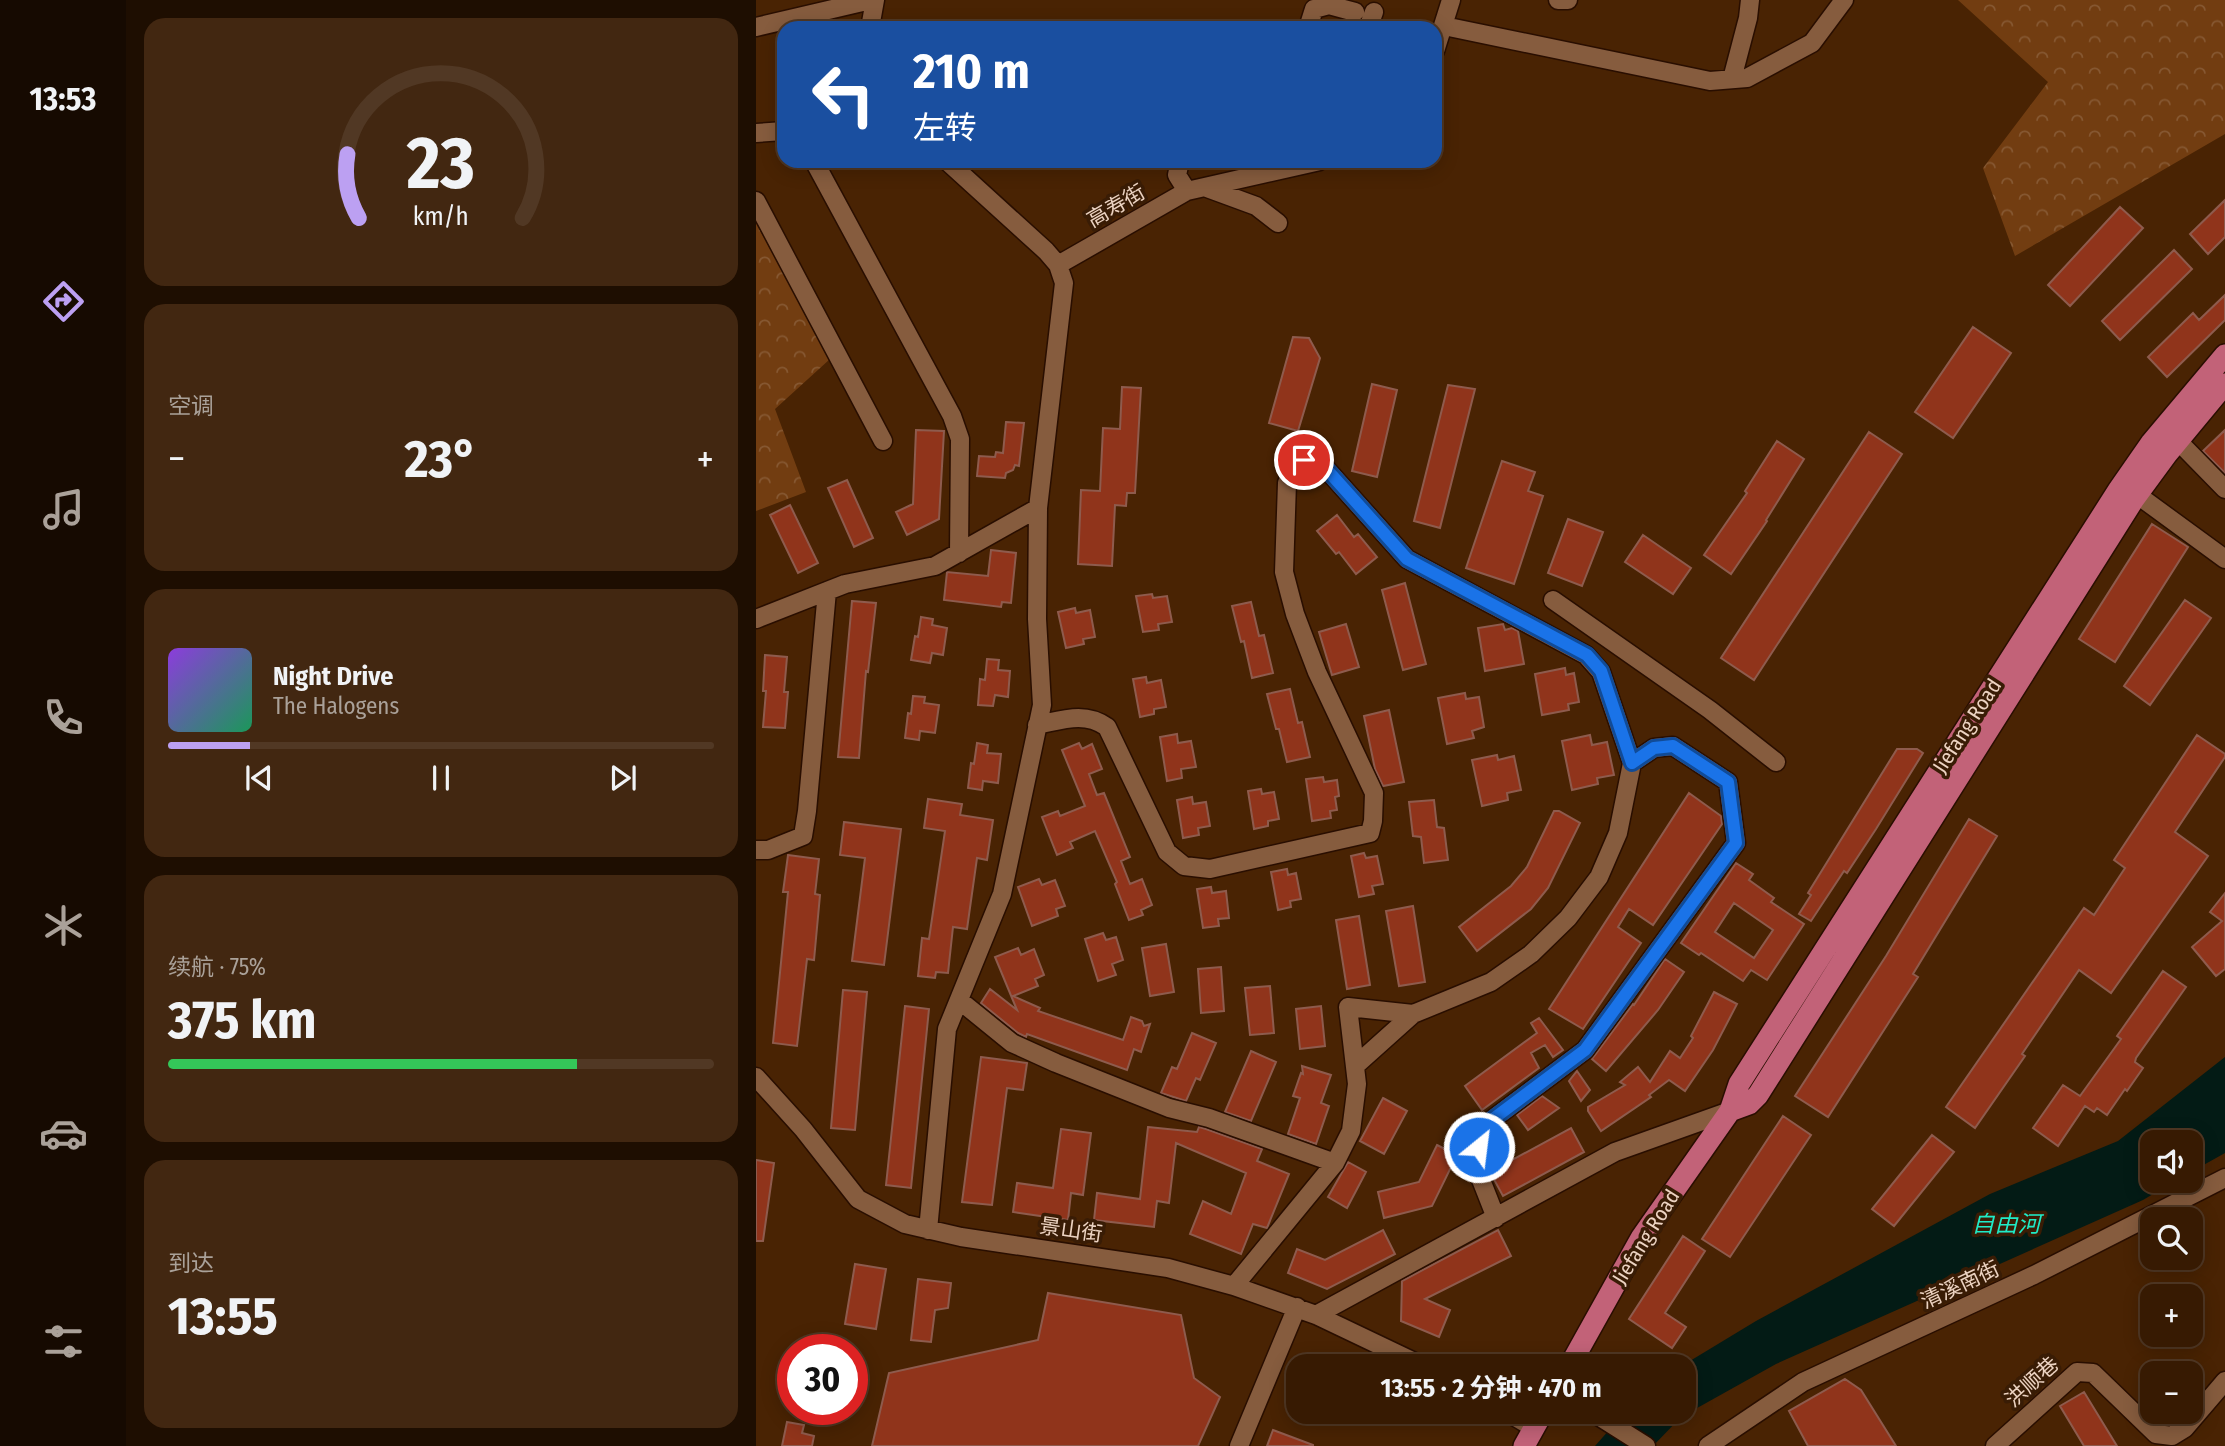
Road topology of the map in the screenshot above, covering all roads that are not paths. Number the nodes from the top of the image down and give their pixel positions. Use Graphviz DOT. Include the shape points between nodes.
graph roads {
  1 [pos="873,0"];
  2 [pos="1451,0"];
  3 [pos="1558,0"];
  4 [pos="1568,0"];
  5 [pos="1750,0"];
  6 [pos="1844,0"];
  7 [pos="1355,12"];
  8 [pos="782,21"];
  9 [pos="871,21"];
  10 [pos="1310,21"];
  11 [pos="777,22"];
  12 [pos="1444,26"];
  13 [pos="756,27"];
  14 [pos="1442,32"];
  15 [pos="1732,79"];
  16 [pos="777,132"];
  17 [pos="756,134"];
  18 [pos="818,168"];
  19 [pos="955,168"];
  20 [pos="1178,168"];
  21 [pos="1289,168"];
  22 [pos="1205,187"];
  23 [pos="1187,191"];
  24 [pos="756,201"];
  25 [pos="1278,223"];
  26 [pos="1058,265"];
  27 [pos="2225,355"];
  28 [pos="2225,384"];
  29 [pos="883,441"];
  30 [pos="2178,441"];
  31 [pos="2225,489"];
  32 [pos="2129,490"];
  33 [pos="1038,508"];
  34 [pos="959,553"];
  35 [pos="2225,559"];
  36 [pos="827,591"];
  37 [pos="1553,600"];
  38 [pos="756,619"];
  39 [pos="1037,725"];
  40 [pos="1776,762"];
  41 [pos="1632,763"];
  42 [pos="756,850"];
  43 [pos="959,1000"];
  44 [pos="1413,1014"];
  45 [pos="1355,1066"];
  46 [pos="756,1076"];
  47 [pos="1730,1111"];
  48 [pos="1335,1163"];
  49 [pos="2225,1178"];
  50 [pos="1496,1218"];
  51 [pos="929,1230"];
  52 [pos="1234,1286"];
  53 [pos="1297,1307"];
  54 [pos="1316,1315"];
  55 [pos="1397,1354"];
  56 [pos="1576,1354"];
  57 [pos="2225,1381"];
  58 [pos="1610,1424"];
  59 [pos="1712,1442"];
  60 [pos="1239,1446"];
  61 [pos="1646,1446"];
  62 [pos="1995,1446"];
  1 -- 8 [label="street"];
  1 -- 9 [label="street"];
  2 -- 12 [label="street"];
  3 -- 4 [label="street"];
  5 -- 15 [label="street"];
  6 -- 15 [label="street" via="1812,43 1747,78"];
  7 -- 10 [label="street" via="1329,5 1314,9"];
  11 -- 13 [label="street"];
  12 -- 14 [label="street"];
  12 -- 15 [label="street" via="1710,81"];
  16 -- 17 [label="street"];
  18 -- 34 [label="street" via="953,416 960,439"];
  19 -- 26 [label="street"];
  20 -- 23 [label="street" via="1177,175"];
  21 -- 22 [label="street, 高寿街"];
  22 -- 23 [label="street, 高寿街"];
  22 -- 25 [label="street" via="1256,206"];
  23 -- 26 [label="street, 高寿街"];
  24 -- 29 [label="street"];
  26 -- 33 [label="street" via="1064,283"];
  27 -- 32 [label="main road, Jiefang Road" via="2151,443"];
  28 -- 30 [label="main road, Jiefang Road"];
  30 -- 31 [label="street"];
  30 -- 32 [label="main road, Jiefang Road"];
  32 -- 35 [label="street"];
  32 -- 47 [label="main road, Jiefang Road" via="1739,1084"];
  33 -- 34 [label="street"];
  33 -- 39 [label="street" via="1042,705"];
  34 -- 36 [label="street" via="935,566"];
  36 -- 38 [label="street"];
  36 -- 42 [label="street" via="803,836"];
  37 -- 40 [label="street"];
  39 -- 41 [label="street" via="1077,717 1096,719 1107,727 1167,852 1184,866 1210,869 1370,833 1374,793 1317,672 1283,572 1287,483 1304,460 1321,463 1407,559 1587,655 1601,671"];
  39 -- 43 [label="street" via="1002,894"];
  41 -- 44 [label="street" via="1618,833 1600,877 1568,918 1531,954 1491,982"];
  41 -- 50 [label="street" via="1654,748 1673,746 1728,782 1736,843 1585,1050 1489,1122 1476,1167"];
  43 -- 48 [label="street" via="1012,1044 1169,1108"];
  43 -- 51 [label="street" via="947,1030"];
  44 -- 45 [label="street"];
  44 -- 45 [label="street" via="1348,1007"];
  45 -- 48 [label="street" via="1351,1131"];
  46 -- 51 [label="street, 景山街" via="858,1199 905,1224"];
  47 -- 50 [label="street" via="1615,1152"];
  47 -- 56 [label="main road, Jiefang Road" via="1641,1238"];
  48 -- 52 [label="street"];
  49 -- 59 [label="street, 清溪南街" via="2034,1275 1803,1382"];
  50 -- 54 [label="street"];
  51 -- 52 [label="street, 景山街" via="1168,1268"];
  52 -- 53 [label="street, 景山街"];
  53 -- 54 [label="street, 景山街"];
  53 -- 60 [label="street"];
  54 -- 55 [label="street, 景山街"];
  57 -- 62 [label="street, 洪顺巷" via="2185,1428 2172,1436 2156,1434 2093,1373 2077,1371"];
  58 -- 61 [label="street"];
}
